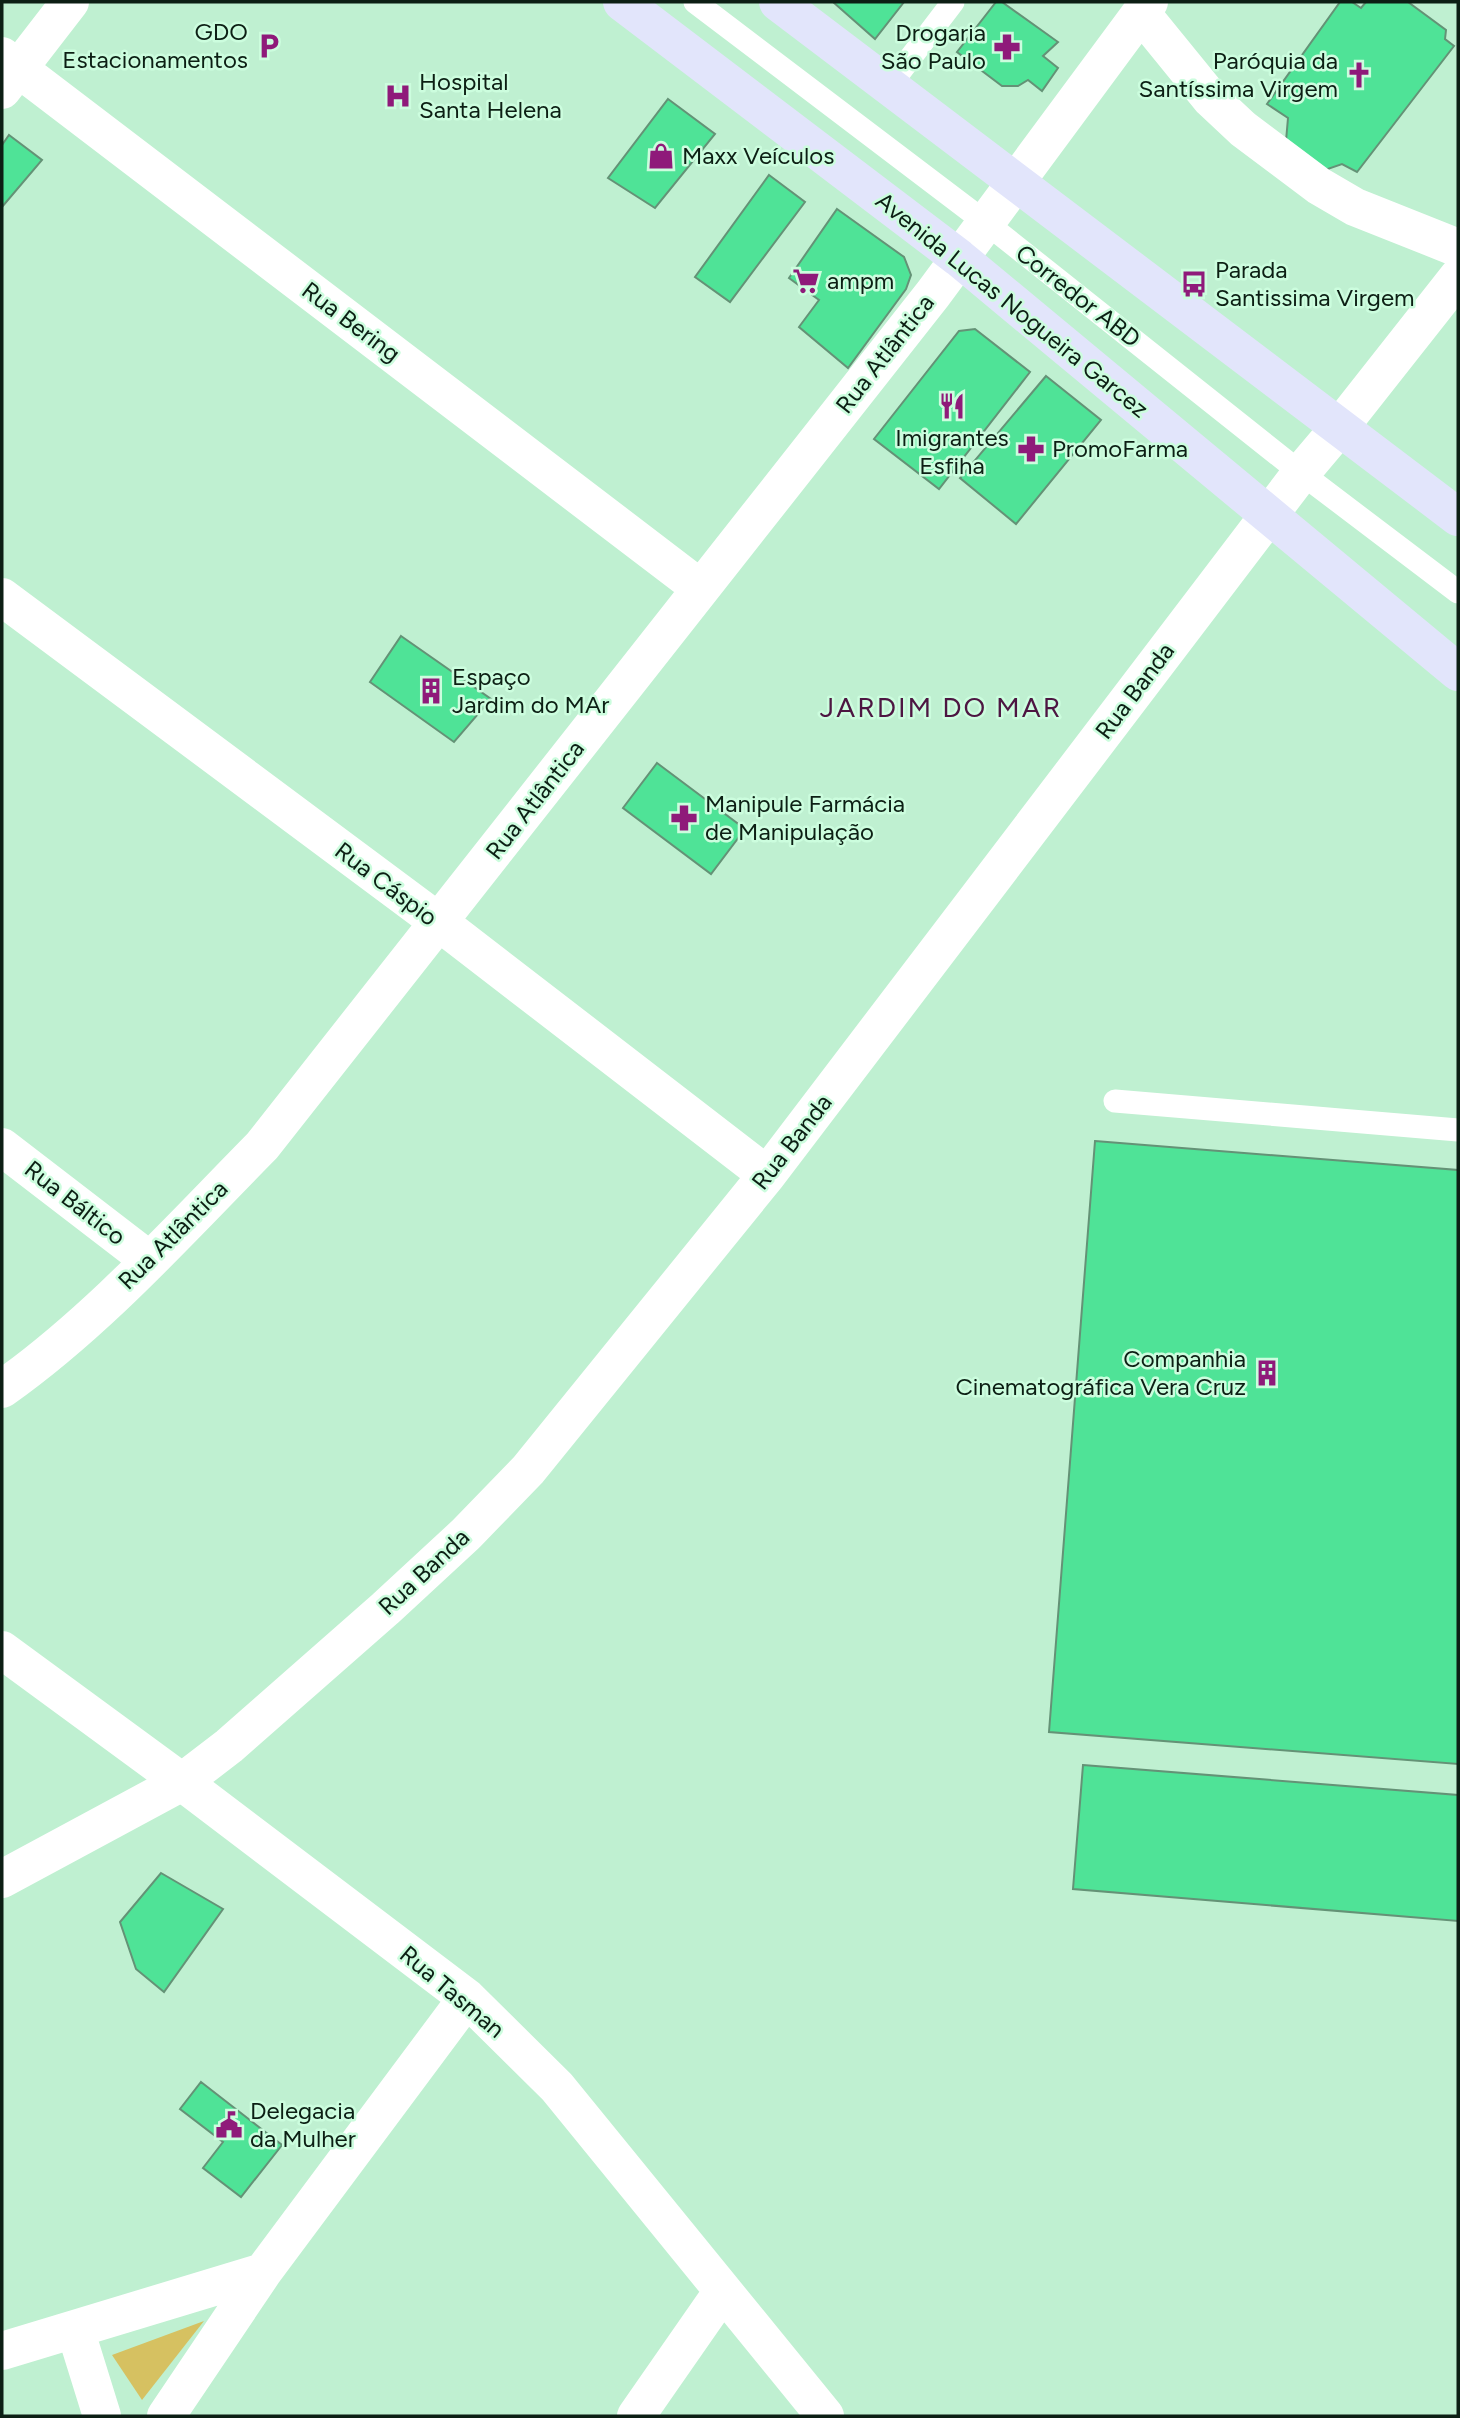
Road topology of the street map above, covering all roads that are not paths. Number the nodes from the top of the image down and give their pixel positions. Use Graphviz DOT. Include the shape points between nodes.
graph roads {
  1 [pos="70,2"];
  2 [pos="622,2"];
  3 [pos="695,2"];
  4 [pos="778,2"];
  5 [pos="953,2"];
  6 [pos="1145,7"];
  7 [pos="7,72"];
  8 [pos="889,86"];
  9 [pos="1015,182"];
  10 [pos="985,222"];
  11 [pos="1458,247"];
  12 [pos="959,258"];
  13 [pos="1458,277"];
  14 [pos="1339,428"];
  15 [pos="1301,473"];
  16 [pos="1269,515"];
  17 [pos="1458,517"];
  18 [pos="700,588"];
  19 [pos="1458,592"];
  20 [pos="2,597"];
  21 [pos="1458,672"];
  22 [pos="440,923"];
  23 [pos="1115,1101"];
  24 [pos="1458,1130"];
  25 [pos="2,1147"];
  26 [pos="767,1175"];
  27 [pos="149,1260"];
  28 [pos="2,1388"];
  29 [pos="2,1650"];
  30 [pos="182,1782"];
  31 [pos="2,1879"];
  32 [pos="467,1998"];
  33 [pos="263,2272"];
  34 [pos="723,2291"];
  35 [pos="75,2329"];
  36 [pos="2,2351"];
  37 [pos="102,2416"];
  38 [pos="166,2416"];
  39 [pos="636,2416"];
  40 [pos="825,2416"];
  1 -- 7 [label="street"];
  2 -- 12 [label="main road, Avenida Lucas Nogueira Garcez"];
  3 -- 10 [label="lane, Corredor ABD"];
  4 -- 8 [label="main road"];
  5 -- 8 [label="lane"];
  6 -- 9 [label="street, Rua Atlântica"];
  6 -- 11 [label="street" via="1210,99 1243,129 1319,186 1356,207"];
  7 -- 18 [label="street, Rua Bering"];
  8 -- 9 [label="main road"];
  9 -- 10 [label="street, Rua Atlântica"];
  9 -- 14 [label="main road"];
  10 -- 12 [label="street, Rua Atlântica"];
  10 -- 15 [label="lane, Corredor ABD"];
  12 -- 16 [label="main road, Avenida Lucas Nogueira Garcez"];
  12 -- 18 [label="street, Rua Atlântica"];
  13 -- 14 [label="street, Rua Banda"];
  14 -- 15 [label="street, Rua Banda"];
  14 -- 17 [label="main road"];
  15 -- 16 [label="street, Rua Banda"];
  15 -- 19 [label="lane, Corredor ABD"];
  16 -- 21 [label="main road, Avenida Lucas Nogueira Garcez"];
  16 -- 26 [label="street, Rua Banda"];
  18 -- 22 [label="street, Rua Atlântica"];
  20 -- 22 [label="street, Rua Cáspio"];
  22 -- 26 [label="street, Rua Cáspio"];
  22 -- 27 [label="street, Rua Atlântica" via="262,1146"];
  23 -- 24 [label="lane"];
  25 -- 27 [label="street, Rua Báltico"];
  26 -- 30 [label="street, Rua Banda" via="539,1457 475,1525 283,1700"];
  27 -- 28 [label="street, Rua Atlântica" via="66,1338"];
  29 -- 30 [label="street, Rua Tasman"];
  30 -- 31 [label="street, Rua Banda"];
  30 -- 32 [label="street, Rua Tasman"];
  32 -- 33 [label="street"];
  32 -- 34 [label="street, Rua Tasman" via="556,2087"];
  33 -- 35 [label="street"];
  33 -- 38 [label="street"];
  34 -- 39 [label="street"];
  34 -- 40 [label="street, Rua Tasman"];
  35 -- 36 [label="street"];
  35 -- 37 [label="street"];
}
